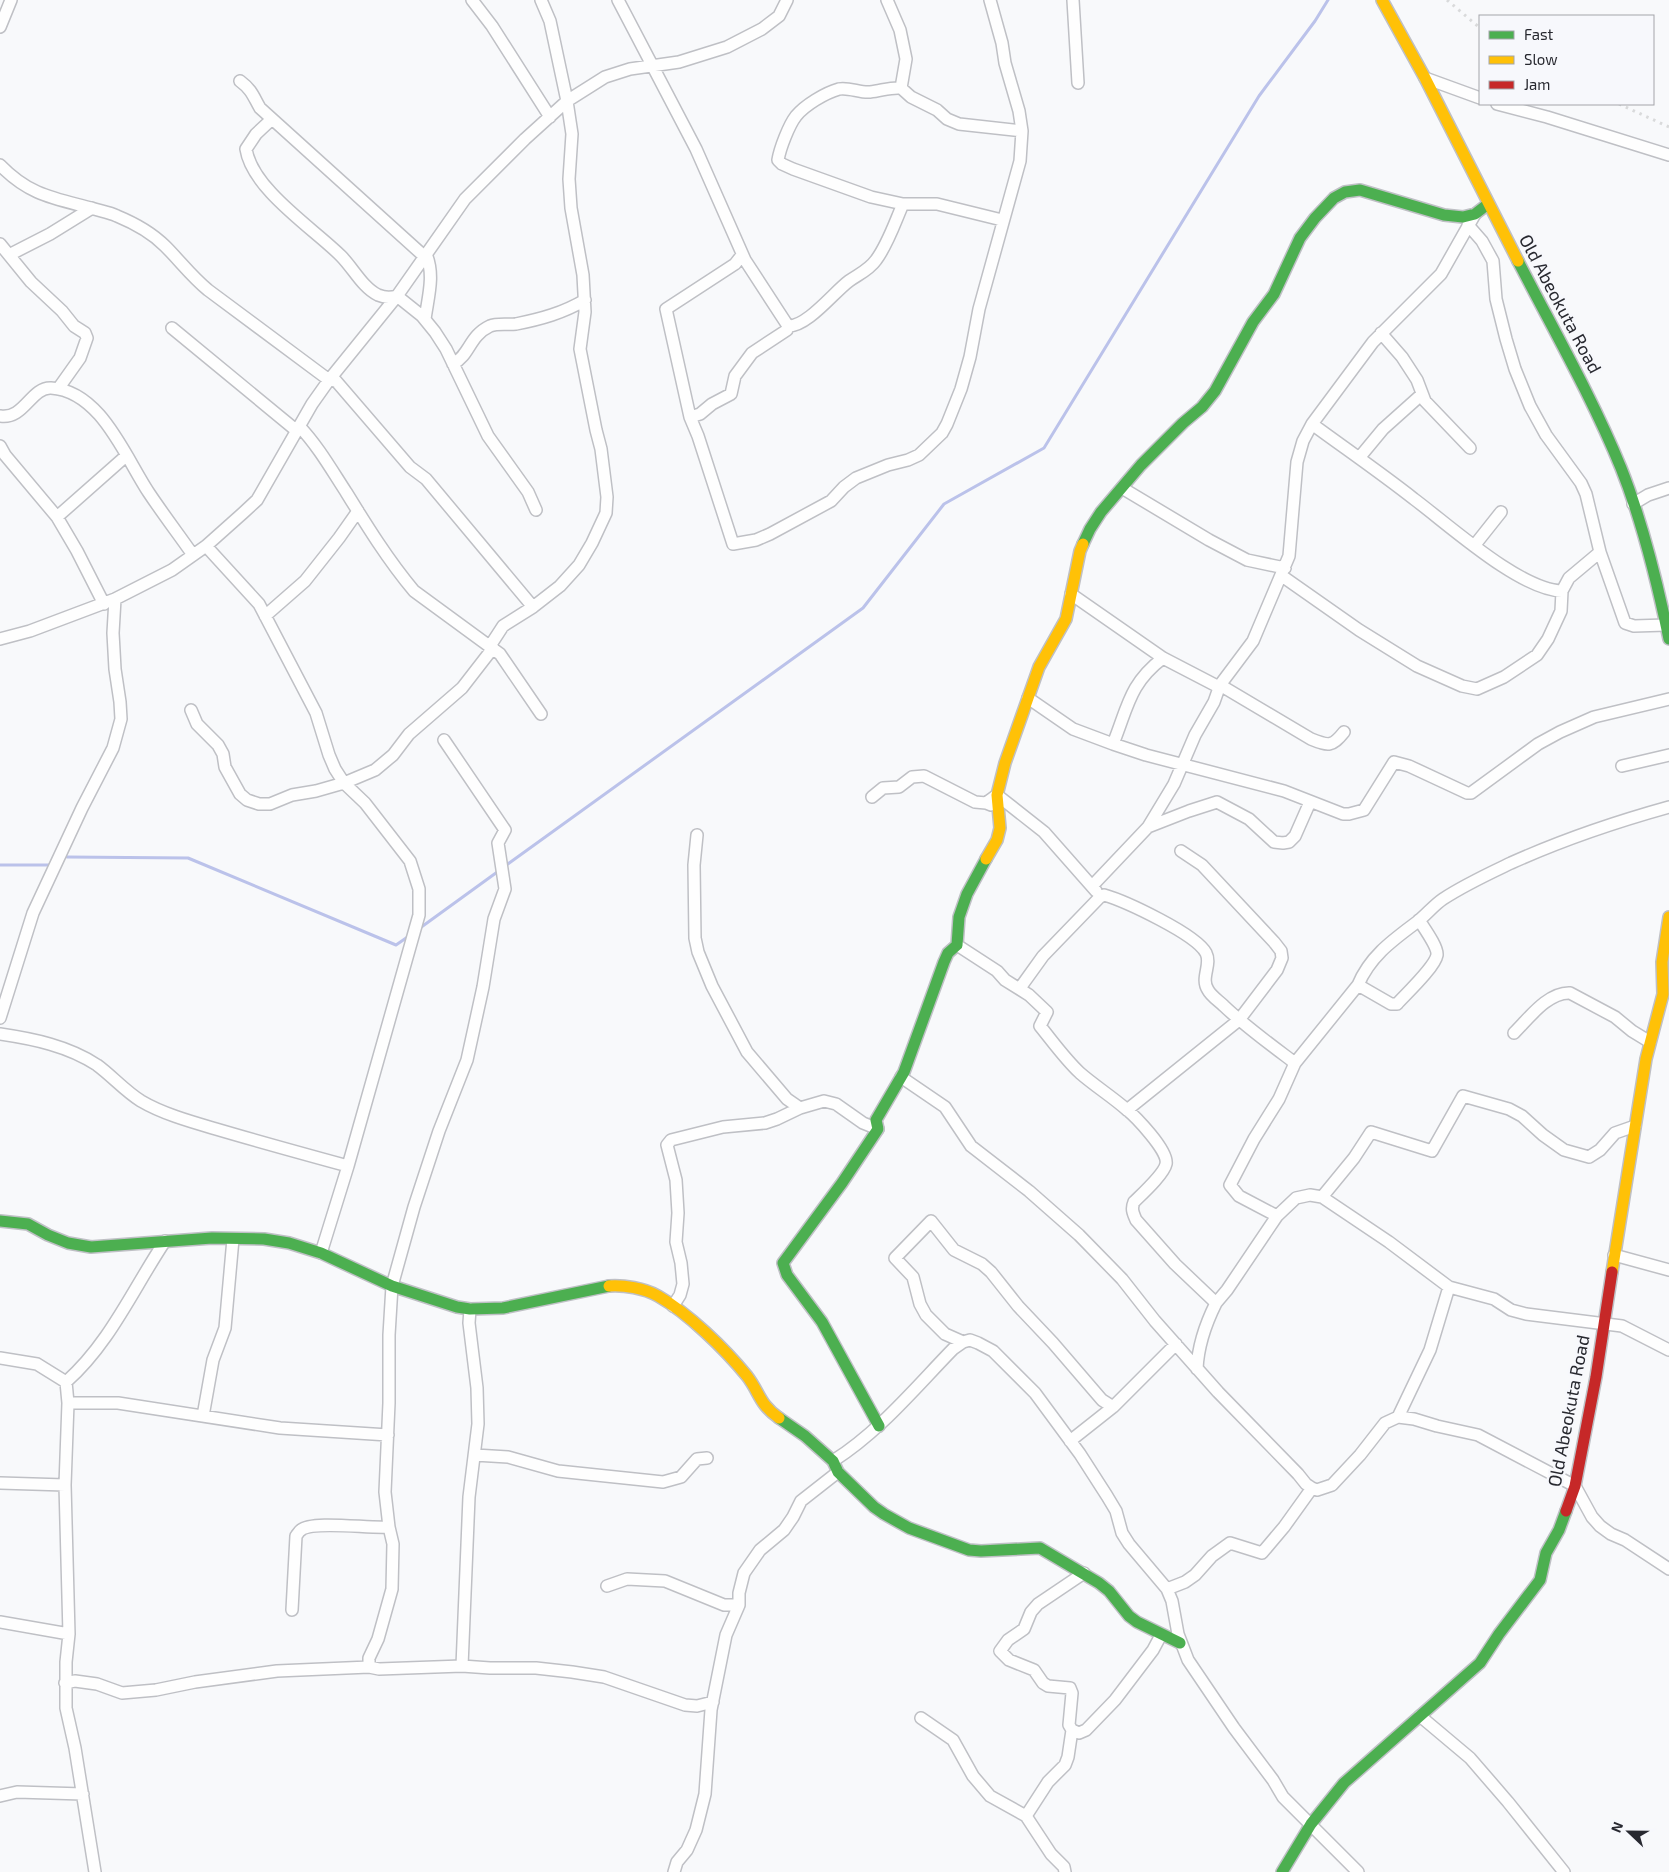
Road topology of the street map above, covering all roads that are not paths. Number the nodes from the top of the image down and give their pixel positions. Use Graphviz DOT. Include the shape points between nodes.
graph roads {
  1 [pos="11,0"];
  2 [pos="472,0"];
  3 [pos="541,0"];
  4 [pos="618,0"];
  5 [pos="787,0"];
  6 [pos="887,0"];
  7 [pos="990,0"];
  8 [pos="1073,0"];
  9 [pos="1382,0"];
  10 [pos="0,27"];
  11 [pos="652,66"];
  12 [pos="1425,78"];
  13 [pos="240,81"];
  14 [pos="1078,83"];
  15 [pos="901,88"];
  16 [pos="1479,98"];
  17 [pos="568,101"];
  18 [pos="1501,105"];
  19 [pos="550,117"];
  20 [pos="272,119"];
  21 [pos="1022,131"];
  22 [pos="1669,155"];
  23 [pos="0,165"];
  24 [pos="903,204"];
  25 [pos="1488,204"];
  26 [pos="92,208"];
  27 [pos="1475,214"];
  28 [pos="1002,220"];
  29 [pos="1468,225"];
  30 [pos="0,244"];
  31 [pos="9,255"];
  32 [pos="426,255"];
  33 [pos="742,255"];
  34 [pos="397,296"];
  35 [pos="585,300"];
  36 [pos="425,319"];
  37 [pos="788,326"];
  38 [pos="172,328"];
  39 [pos="1381,333"];
  40 [pos="453,364"];
  41 [pos="329,380"];
  42 [pos="58,389"];
  43 [pos="1422,394"];
  44 [pos="0,416"];
  45 [pos="690,417"];
  46 [pos="1312,424"];
  47 [pos="298,429"];
  48 [pos="0,446"];
  49 [pos="1470,448"];
  50 [pos="126,456"];
  51 [pos="1359,458"];
  52 [pos="1122,488"];
  53 [pos="1669,488"];
  54 [pos="1633,504"];
  55 [pos="536,510"];
  56 [pos="358,511"];
  57 [pos="1500,512"];
  58 [pos="57,516"];
  59 [pos="206,546"];
  60 [pos="1474,546"];
  61 [pos="1600,552"];
  62 [pos="193,555"];
  63 [pos="1284,572"];
  64 [pos="1562,591"];
  65 [pos="1071,594"];
  66 [pos="115,599"];
  67 [pos="104,604"];
  68 [pos="533,607"];
  69 [pos="265,616"];
  70 [pos="1666,625"];
  71 [pos="0,639"];
  72 [pos="1669,639"];
  73 [pos="492,647"];
  74 [pos="1164,658"];
  75 [pos="1220,685"];
  76 [pos="1028,698"];
  77 [pos="1669,699"];
  78 [pos="191,710"];
  79 [pos="541,714"];
  80 [pos="1344,732"];
  81 [pos="444,740"];
  82 [pos="1112,744"];
  83 [pos="1669,755"];
  84 [pos="1183,764"];
  85 [pos="1622,766"];
  86 [pos="344,783"];
  87 [pos="997,795"];
  88 [pos="872,796"];
  89 [pos="1310,802"];
  90 [pos="986,803"];
  91 [pos="1669,807"];
  92 [pos="1000,809"];
  93 [pos="1148,827"];
  94 [pos="697,834"];
  95 [pos="1181,851"];
  96 [pos="1092,885"];
  97 [pos="1100,897"];
  98 [pos="1669,917"];
  99 [pos="1420,920"];
  100 [pos="957,945"];
  101 [pos="1358,985"];
  102 [pos="1020,988"];
  103 [pos="1664,994"];
  104 [pos="1669,1007"];
  105 [pos="0,1018"];
  106 [pos="1239,1020"];
  107 [pos="1514,1033"];
  108 [pos="0,1034"];
  109 [pos="1650,1042"];
  110 [pos="1295,1064"];
  111 [pos="901,1077"];
  112 [pos="800,1108"];
  113 [pos="1127,1110"];
  114 [pos="1635,1126"];
  115 [pos="878,1129"];
  116 [pos="348,1166"];
  117 [pos="1322,1196"];
  118 [pos="1277,1216"];
  119 [pos="0,1221"];
  120 [pos="234,1239"];
  121 [pos="165,1241"];
  122 [pos="321,1253"];
  123 [pos="1614,1255"];
  124 [pos="1669,1270"];
  125 [pos="392,1286"];
  126 [pos="1449,1287"];
  127 [pos="1216,1303"];
  128 [pos="673,1306"];
  129 [pos="470,1309"];
  130 [pos="1604,1323"];
  131 [pos="963,1342"];
  132 [pos="1176,1344"];
  133 [pos="1669,1350"];
  134 [pos="0,1358"];
  135 [pos="1197,1369"];
  136 [pos="66,1382"];
  137 [pos="68,1403"];
  138 [pos="1113,1407"];
  139 [pos="203,1416"];
  140 [pos="1398,1417"];
  141 [pos="878,1426"];
  142 [pos="388,1436"];
  143 [pos="1070,1441"];
  144 [pos="475,1455"];
  145 [pos="707,1458"];
  146 [pos="835,1466"];
  147 [pos="0,1483"];
  148 [pos="65,1485"];
  149 [pos="1575,1486"];
  150 [pos="1312,1488"];
  151 [pos="389,1527"];
  152 [pos="1669,1569"];
  153 [pos="1084,1573"];
  154 [pos="607,1586"];
  155 [pos="1167,1589"];
  156 [pos="739,1605"];
  157 [pos="292,1610"];
  158 [pos="0,1622"];
  159 [pos="69,1634"];
  160 [pos="1161,1635"];
  161 [pos="1180,1643"];
  162 [pos="462,1666"];
  163 [pos="369,1667"];
  164 [pos="66,1683"];
  165 [pos="713,1702"];
  166 [pos="1420,1716"];
  167 [pos="921,1718"];
  168 [pos="1072,1730"];
  169 [pos="83,1794"];
  170 [pos="0,1796"];
  171 [pos="1026,1816"];
  172 [pos="1311,1824"];
  173 [pos="95,1872"];
  174 [pos="674,1872"];
  175 [pos="1065,1872"];
  176 [pos="1282,1872"];
  177 [pos="1358,1872"];
  178 [pos="1564,1872"];
  1 -- 10 [label="street"];
  2 -- 19 [label="street"];
  3 -- 17 [label="street" via="550,21"];
  4 -- 11 [label="street"];
  5 -- 11 [label="street" via="779,16 727,47 679,62"];
  6 -- 15 [label="street" via="900,30 906,59"];
  7 -- 21 [label="street" via="1020,111"];
  8 -- 14 [label="street"];
  9 -- 12 [label="main road, Old Abeokuta Road"];
  11 -- 17 [label="street" via="605,77"];
  11 -- 33 [label="street" via="696,149"];
  12 -- 16 [label="street"];
  12 -- 25 [label="main road, Old Abeokuta Road"];
  13 -- 20 [label="street"];
  15 -- 21 [label="street" via="910,98 959,124"];
  15 -- 24 [label="street" via="867,93 841,89 806,107 796,117 778,160 793,169 871,197"];
  17 -- 19 [label="street"];
  17 -- 35 [label="street" via="572,134 569,179"];
  18 -- 22 [label="street" via="1557,119"];
  19 -- 32 [label="street" via="465,199"];
  20 -- 32 [label="street"];
  20 -- 34 [label="street" via="246,149 247,158 258,177 296,218 341,256 377,294 390,298"];
  21 -- 28 [label="street" via="1020,161"];
  23 -- 26 [label="street" via="32,190"];
  24 -- 28 [label="street" via="937,204"];
  24 -- 37 [label="street" via="870,268 848,282 803,321 793,327"];
  25 -- 27 [label="main road"];
  25 -- 54 [label="main road, Old Abeokuta Road" via="1602,423"];
  26 -- 31 [label="street"];
  26 -- 41 [label="street" via="116,215 149,233 194,279"];
  27 -- 29 [label="street"];
  27 -- 52 [label="main road" via="1444,216 1360,190 1334,198 1300,238 1274,294 1253,322 1215,391"];
  28 -- 45 [label="street" via="961,389 942,434 919,455 856,478 844,486 832,501 770,534 733,544"];
  29 -- 39 [label="street" via="1441,274"];
  29 -- 61 [label="street" via="1493,261 1496,299 1515,369 1542,428 1581,483"];
  30 -- 31 [label="street"];
  31 -- 42 [label="street" via="30,282 87,338 80,358"];
  32 -- 34 [label="street"];
  32 -- 36 [label="street" via="431,264 431,293"];
  33 -- 37 [label="street"];
  33 -- 45 [label="street" via="735,264 666,309"];
  34 -- 36 [label="street"];
  34 -- 41 [label="street"];
  35 -- 40 [label="street" via="539,320 493,325 482,330 462,359"];
  35 -- 68 [label="street" via="580,349 601,449 606,513 579,565 560,586"];
  36 -- 40 [label="street"];
  37 -- 45 [label="street" via="787,330 752,353 735,376 731,394"];
  38 -- 47 [label="street"];
  39 -- 43 [label="street" via="1402,357"];
  39 -- 46 [label="street"];
  40 -- 55 [label="street" via="488,436 528,492"];
  41 -- 47 [label="street"];
  41 -- 68 [label="street" via="336,381 410,467 426,479"];
  42 -- 44 [label="street" via="48,388 39,392 16,413"];
  42 -- 50 [label="street" via="82,398"];
  43 -- 49 [label="street" via="1438,416"];
  43 -- 51 [label="street" via="1383,429"];
  46 -- 51 [label="street"];
  46 -- 63 [label="street" via="1297,462 1292,536"];
  47 -- 56 [label="street" via="315,443"];
  47 -- 59 [label="street" via="256,500"];
  48 -- 58 [label="street"];
  50 -- 58 [label="street"];
  50 -- 62 [label="street" via="148,493"];
  51 -- 60 [label="street"];
  52 -- 63 [label="street" via="1247,560"];
  52 -- 65 [label="main road" via="1090,529 1080,551"];
  53 -- 54 [label="street"];
  54 -- 70 [label="main road, Old Abeokuta Road" via="1655,571"];
  56 -- 69 [label="street" via="304,581"];
  56 -- 73 [label="street" via="414,591"];
  57 -- 60 [label="street"];
  58 -- 67 [label="street"];
  59 -- 62 [label="street"];
  59 -- 69 [label="street" via="252,594"];
  60 -- 64 [label="street" via="1540,587"];
  61 -- 64 [label="street" via="1569,578"];
  61 -- 70 [label="street" via="1625,623 1634,626"];
  62 -- 66 [label="street" via="172,570"];
  63 -- 64 [label="street" via="1352,626 1417,666 1462,686 1477,689 1537,655 1561,611"];
  63 -- 75 [label="street" via="1253,642"];
  65 -- 74 [label="street"];
  65 -- 76 [label="main road" via="1066,619 1039,667"];
  66 -- 67 [label="street"];
  66 -- 105 [label="street" via="114,642 121,719 113,748 34,913"];
  67 -- 71 [label="street"];
  68 -- 73 [label="street" via="503,626"];
  69 -- 86 [label="street" via="316,713 329,755"];
  70 -- 72 [label="main road, Old Abeokuta Road"];
  73 -- 79 [label="street"];
  73 -- 86 [label="street" via="462,688 409,734 393,755 375,770"];
  74 -- 75 [label="street"];
  74 -- 82 [label="street" via="1137,684"];
  75 -- 80 [label="street" via="1311,739 1327,745 1335,743"];
  75 -- 84 [label="street"];
  76 -- 82 [label="street" via="1073,729"];
  76 -- 87 [label="main road"];
  77 -- 89 [label="street" via="1594,717 1560,732 1538,744 1471,793 1398,761 1391,764 1364,810 1343,814"];
  78 -- 86 [label="street" via="197,724 218,745 225,767 247,800 270,804 292,795"];
  81 -- 125 [label="street" via="505,830 498,843 505,889 494,919 484,987 466,1060 414,1208"];
  82 -- 84 [label="street"];
  83 -- 85 [label="street"];
  84 -- 89 [label="street" via="1284,791"];
  84 -- 93 [label="street"];
  86 -- 116 [label="street" via="365,803 410,861 419,889 419,914"];
  87 -- 90 [label="street"];
  87 -- 92 [label="main road"];
  87 -- 96 [label="street" via="1044,832"];
  88 -- 90 [label="street" via="882,788 899,787 918,776 933,780 975,802"];
  89 -- 93 [label="street" via="1295,836 1283,843 1274,842 1249,819 1217,802"];
  90 -- 92 [label="street"];
  91 -- 99 [label="street" via="1610,823 1480,877 1442,900"];
  92 -- 100 [label="main road" via="997,840 967,894 959,917"];
  93 -- 96 [label="street"];
  94 -- 112 [label="street" via="694,865 698,952 747,1052 784,1095"];
  95 -- 106 [label="street" via="1202,865 1281,951 1278,970"];
  96 -- 97 [label="street"];
  97 -- 102 [label="street" via="1043,956"];
  97 -- 106 [label="street" via="1110,896 1171,924 1190,938 1205,952 1208,991"];
  98 -- 103 [label="main road, Old Abeokuta Road" via="1662,962"];
  99 -- 101 [label="street" via="1378,953 1363,972"];
  99 -- 101 [label="street" via="1437,955 1417,984 1397,1004"];
  100 -- 102 [label="street" via="998,971 1011,985"];
  100 -- 111 [label="main road" via="944,962"];
  101 -- 110 [label="street"];
  102 -- 113 [label="street" via="1047,1012 1040,1026 1065,1057"];
  103 -- 104 [label="street"];
  103 -- 109 [label="main road, Old Abeokuta Road"];
  106 -- 110 [label="street"];
  106 -- 113 [label="street"];
  107 -- 109 [label="street" via="1562,992 1570,993 1615,1017"];
  108 -- 116 [label="street" via="30,1038 68,1050 98,1066 141,1101 197,1123"];
  109 -- 114 [label="main road, Old Abeokuta Road"];
  110 -- 118 [label="street" via="1230,1185 1239,1196"];
  111 -- 115 [label="main road" via="876,1120"];
  111 -- 132 [label="street" via="945,1106 971,1146 1079,1235 1122,1279"];
  112 -- 115 [label="street" via="830,1101"];
  112 -- 128 [label="street" via="777,1119 676,1138 667,1145 676,1180 676,1242 682,1284"];
  113 -- 127 [label="street" via="1166,1158 1166,1164 1134,1202 1133,1214 1175,1264"];
  114 -- 117 [label="street" via="1615,1133 1589,1157 1564,1150 1509,1109 1463,1096 1432,1151 1371,1132"];
  114 -- 123 [label="main road, Old Abeokuta Road"];
  115 -- 141 [label="main road" via="783,1263 787,1274 822,1322"];
  116 -- 122 [label="street"];
  117 -- 118 [label="street" via="1296,1198"];
  117 -- 126 [label="street"];
  118 -- 127 [label="street"];
  119 -- 121 [label="main road" via="28,1224 48,1235 91,1248"];
  120 -- 121 [label="main road"];
  120 -- 122 [label="main road" via="289,1243"];
  120 -- 139 [label="street" via="225,1328 214,1360"];
  121 -- 136 [label="street" via="121,1316 84,1366"];
  122 -- 125 [label="main road"];
  123 -- 124 [label="street"];
  123 -- 130 [label="main road, Old Abeokuta Road"];
  125 -- 129 [label="main road"];
  125 -- 142 [label="street"];
  126 -- 130 [label="street" via="1494,1299 1511,1310 1526,1314"];
  126 -- 140 [label="street" via="1430,1350"];
  127 -- 135 [label="street" via="1205,1324"];
  128 -- 129 [label="main road" via="641,1289 611,1286 503,1308"];
  128 -- 146 [label="main road" via="729,1356 752,1383 769,1411 804,1436"];
  129 -- 144 [label="street" via="468,1322 477,1388"];
  130 -- 133 [label="street" via="1622,1326"];
  130 -- 149 [label="main road, Old Abeokuta Road"];
  131 -- 138 [label="street" via="945,1334 926,1315 913,1277 894,1258 930,1221 954,1250 991,1272 1102,1400"];
  131 -- 141 [label="street"];
  131 -- 143 [label="street" via="970,1340 992,1351 1035,1393"];
  132 -- 135 [label="street"];
  132 -- 138 [label="street"];
  134 -- 136 [label="street" via="37,1364"];
  135 -- 150 [label="street"];
  136 -- 137 [label="street"];
  137 -- 139 [label="street" via="118,1403"];
  137 -- 148 [label="street"];
  138 -- 143 [label="street"];
  139 -- 142 [label="street" via="280,1428"];
  140 -- 149 [label="street" via="1478,1435"];
  140 -- 150 [label="street" via="1385,1423 1332,1485 1317,1490"];
  141 -- 146 [label="street"];
  142 -- 151 [label="street" via="385,1492"];
  143 -- 155 [label="street" via="1116,1511 1126,1539"];
  144 -- 145 [label="street" via="508,1458 558,1471 663,1482 681,1477 697,1459"];
  144 -- 162 [label="street" via="469,1497"];
  146 -- 153 [label="main road" via="874,1506 909,1528 970,1550 1040,1548"];
  146 -- 156 [label="street" via="801,1501 784,1530 752,1560 744,1573"];
  147 -- 148 [label="street"];
  148 -- 159 [label="street"];
  149 -- 152 [label="street" via="1600,1526"];
  149 -- 166 [label="main road, Old Abeokuta Road" via="1559,1530 1546,1553 1540,1580 1480,1663"];
  150 -- 155 [label="street" via="1262,1553 1230,1543 1186,1582"];
  151 -- 157 [label="street" via="341,1525 300,1530 296,1536"];
  151 -- 163 [label="street" via="393,1544 392,1589 378,1639 369,1658"];
  153 -- 160 [label="main road" via="1109,1591 1130,1616"];
  153 -- 168 [label="street" via="1038,1604 1024,1629 1008,1640 1000,1651 1009,1660 1034,1670 1048,1686 1070,1688 1069,1725"];
  154 -- 156 [label="street" via="628,1579 665,1581 724,1606"];
  155 -- 161 [label="street"];
  156 -- 165 [label="street" via="726,1635"];
  158 -- 159 [label="street"];
  159 -- 164 [label="street"];
  160 -- 161 [label="main road"];
  160 -- 168 [label="street" via="1115,1700 1086,1730 1079,1733"];
  161 -- 172 [label="street" via="1188,1660 1283,1797"];
  162 -- 163 [label="street"];
  162 -- 165 [label="street" via="572,1672 604,1677 685,1705"];
  163 -- 164 [label="street" via="277,1671 122,1693 97,1684"];
  164 -- 169 [label="street" via="66,1708"];
  165 -- 174 [label="street" via="705,1794 696,1830"];
  166 -- 172 [label="main road, Old Abeokuta Road" via="1344,1783"];
  166 -- 178 [label="street" via="1470,1758"];
  167 -- 171 [label="street" via="953,1740 973,1776 990,1796"];
  168 -- 171 [label="street" via="1065,1765 1048,1782"];
  169 -- 170 [label="street" via="18,1792"];
  169 -- 173 [label="street"];
  171 -- 175 [label="street"];
  172 -- 176 [label="main road, Old Abeokuta Road"];
  172 -- 177 [label="street"];
}
